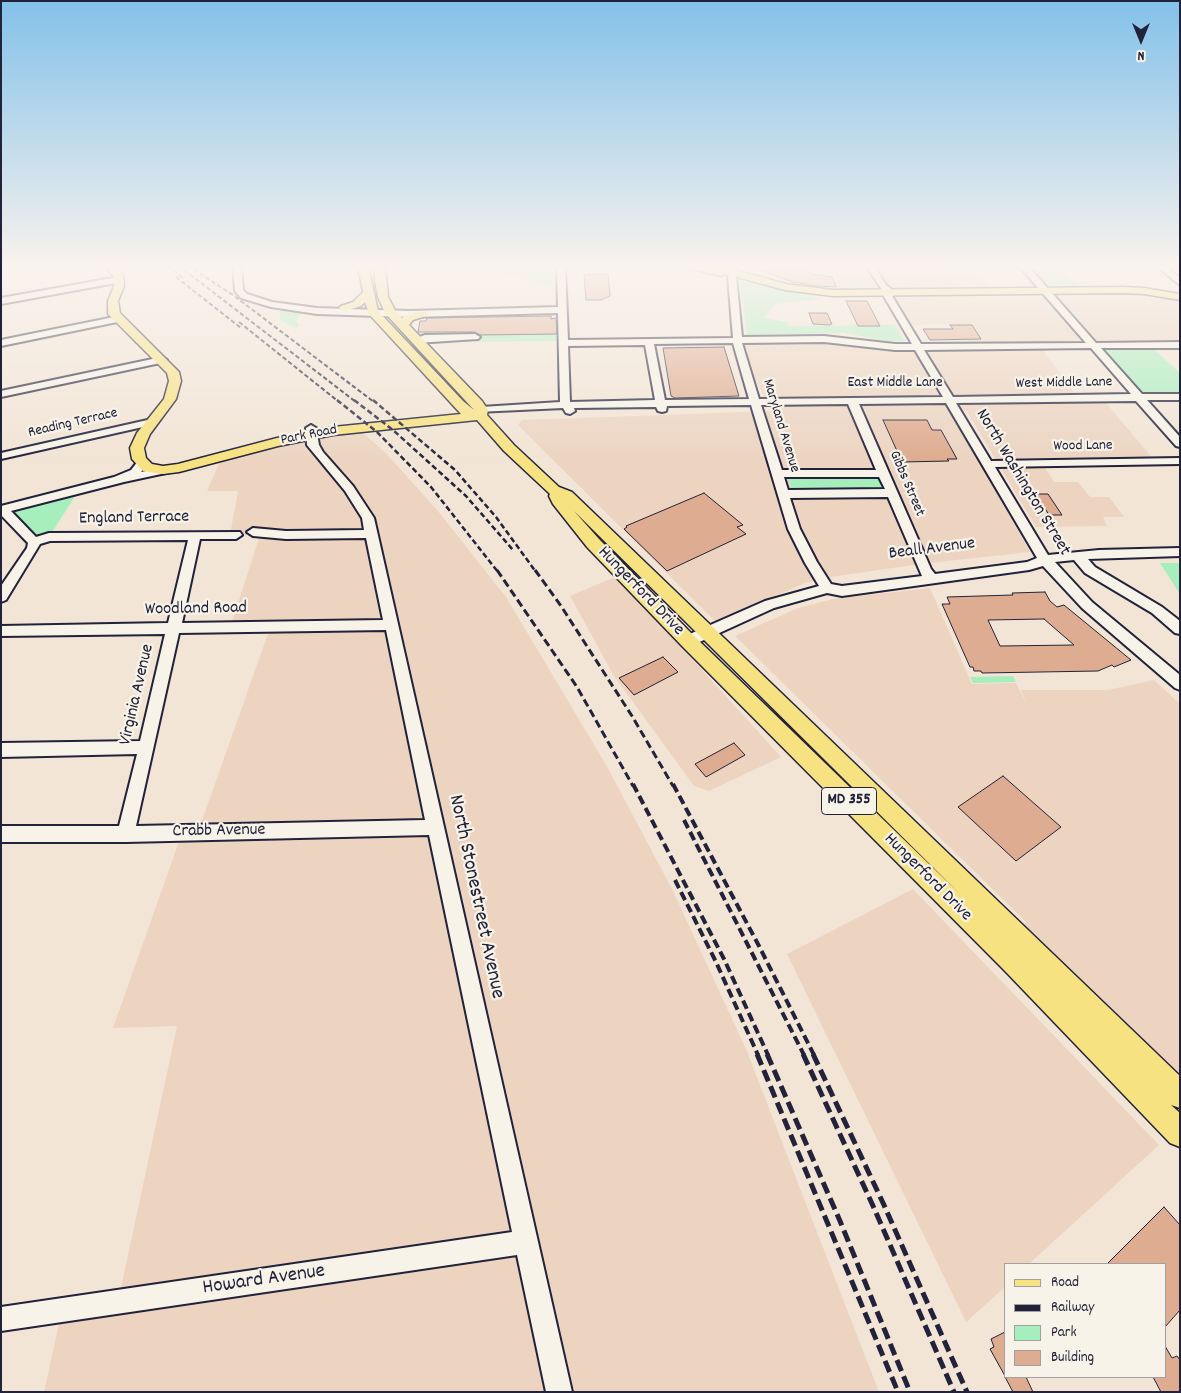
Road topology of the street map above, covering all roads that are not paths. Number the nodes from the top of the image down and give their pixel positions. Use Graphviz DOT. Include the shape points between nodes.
graph roads {
  1 [pos="59,331"];
  2 [pos="131,331"];
  3 [pos="391,331"];
  4 [pos="407,331"];
  5 [pos="565,331"];
  6 [pos="734,331"];
  7 [pos="909,331"];
  8 [pos="1081,331"];
  9 [pos="475,337"];
  10 [pos="416,340"];
  11 [pos="736,340"];
  12 [pos="649,342"];
  13 [pos="1,343"];
  14 [pos="565,343"];
  15 [pos="1180,345"];
  16 [pos="918,346"];
  17 [pos="1094,346"];
  18 [pos="162,360"];
  19 [pos="1,394"];
  20 [pos="1180,397"];
  21 [pos="1140,398"];
  22 [pos="950,400"];
  23 [pos="853,402"];
  24 [pos="756,404"];
  25 [pos="660,406"];
  26 [pos="568,408"];
  27 [pos="465,411"];
  28 [pos="481,413"];
  29 [pos="152,422"];
  30 [pos="311,431"];
  31 [pos="1180,444"];
  32 [pos="1,456"];
  33 [pos="1180,461"];
  34 [pos="142,463"];
  35 [pos="988,464"];
  36 [pos="170,470"];
  37 [pos="884,473"];
  38 [pos="778,474"];
  39 [pos="118,480"];
  40 [pos="892,493"];
  41 [pos="784,494"];
  42 [pos="2,510"];
  43 [pos="253,532"];
  44 [pos="372,534"];
  45 [pos="236,535"];
  46 [pos="195,536"];
  47 [pos="34,542"];
  48 [pos="1180,552"];
  49 [pos="1079,556"];
  50 [pos="1180,558"];
  51 [pos="1045,560"];
  52 [pos="928,575"];
  53 [pos="827,588"];
  54 [pos="1,597"];
  55 [pos="392,625"];
  56 [pos="172,629"];
  57 [pos="1180,629"];
  58 [pos="1,632"];
  59 [pos="697,636"];
  60 [pos="1180,684"];
  61 [pos="146,747"];
  62 [pos="1,750"];
  63 [pos="437,827"];
  64 [pos="1,834"];
  65 [pos="126,834"];
  66 [pos="1180,1095"];
  67 [pos="1152,1105"];
  68 [pos="1180,1124"];
  69 [pos="1180,1133"];
  70 [pos="528,1242"];
  71 [pos="1,1319"];
  72 [pos="559,1392"];
  1 -- 13 [label="street"];
  2 -- 18 [label="main road"];
  3 -- 27 [label="main road, MD 355"];
  4 -- 10 [label="main road, MD 355"];
  5 -- 14 [label="street"];
  6 -- 11 [label="street, Maryland Avenue"];
  7 -- 16 [label="street, North Washington Street"];
  8 -- 17 [label="street"];
  9 -- 10 [label="street"];
  10 -- 28 [label="main road, MD 355"];
  11 -- 12 [label="street"];
  11 -- 16 [label="street" via="839,340 882,346"];
  11 -- 24 [label="street, Maryland Avenue"];
  12 -- 14 [label="street"];
  12 -- 25 [label="street"];
  14 -- 26 [label="street"];
  15 -- 17 [label="street"];
  16 -- 17 [label="street"];
  16 -- 22 [label="street, North Washington Street"];
  17 -- 21 [label="street"];
  18 -- 19 [label="street"];
  18 -- 29 [label="main road" via="173,372 174,388 170,399"];
  20 -- 21 [label="street, West Middle Lane"];
  21 -- 22 [label="street, West Middle Lane"];
  21 -- 31 [label="street"];
  22 -- 23 [label="street, East Middle Lane" via="937,404"];
  22 -- 35 [label="street, North Washington Street"];
  23 -- 24 [label="street, East Middle Lane"];
  23 -- 37 [label="street, Gibbs Street"];
  24 -- 25 [label="street, East Middle Lane"];
  24 -- 38 [label="street, Maryland Avenue"];
  25 -- 26 [label="street, East Middle Lane"];
  26 -- 28 [label="street, East Middle Lane"];
  27 -- 28 [label="main road, Hungerford Drive / MD 355"];
  27 -- 30 [label="main road, Park Road" via="368,419"];
  28 -- 30 [label="main road, Park Road"];
  28 -- 59 [label="main road, Hungerford Drive / MD 355" via="509,448 554,490 558,501 593,542"];
  29 -- 32 [label="street, Reading Terrace"];
  29 -- 34 [label="main road" via="137,448 138,459"];
  30 -- 34 [label="main road, Park Road" via="286,432 185,459"];
  30 -- 36 [label="main road, Park Road"];
  30 -- 44 [label="street, North Stonestreet Avenue" via="318,454 362,506"];
  33 -- 35 [label="street, Wood Lane"];
  34 -- 36 [label="main road, Park Road" via="148,468"];
  34 -- 39 [label="street" via="129,476"];
  35 -- 51 [label="street, North Washington Street"];
  36 -- 39 [label="street"];
  37 -- 38 [label="street"];
  37 -- 40 [label="street, Gibbs Street"];
  38 -- 41 [label="street, Maryland Avenue"];
  39 -- 42 [label="street"];
  40 -- 41 [label="street"];
  40 -- 52 [label="street, Gibbs Street"];
  41 -- 53 [label="street, Maryland Avenue" via="796,533"];
  42 -- 47 [label="street"];
  43 -- 44 [label="street"];
  44 -- 55 [label="street, North Stonestreet Avenue"];
  45 -- 46 [label="street, England Terrace"];
  46 -- 47 [label="street, England Terrace" via="48,537"];
  46 -- 56 [label="street, Virginia Avenue"];
  47 -- 54 [label="street"];
  48 -- 49 [label="street, Beall Avenue"];
  49 -- 50 [label="street, Beall Avenue" via="1093,559"];
  49 -- 51 [label="street, Beall Avenue"];
  49 -- 57 [label="street, North Washington Street" via="1090,570 1157,610"];
  51 -- 52 [label="street, Beall Avenue" via="1029,566"];
  51 -- 60 [label="street, North Washington Street" via="1087,605"];
  52 -- 53 [label="street, Beall Avenue" via="842,591"];
  53 -- 59 [label="street, Beall Avenue" via="770,604"];
  55 -- 56 [label="street, Woodland Road"];
  55 -- 63 [label="street, North Stonestreet Avenue"];
  56 -- 58 [label="street, Woodland Road"];
  56 -- 61 [label="street, Virginia Avenue"];
  59 -- 66 [label="main road, Hungerford Drive / MD 355"];
  59 -- 67 [label="main road, Hungerford Drive / MD 355"];
  61 -- 62 [label="street"];
  61 -- 65 [label="street, Virginia Avenue"];
  63 -- 65 [label="street, Crabb Avenue"];
  63 -- 70 [label="street, North Stonestreet Avenue"];
  64 -- 65 [label="street, Crabb Avenue"];
  67 -- 68 [label="main road" via="1160,1107"];
  67 -- 69 [label="main road, Hungerford Drive / MD 355"];
  70 -- 71 [label="street, Howard Avenue"];
  70 -- 72 [label="street, North Stonestreet Avenue"];
}
